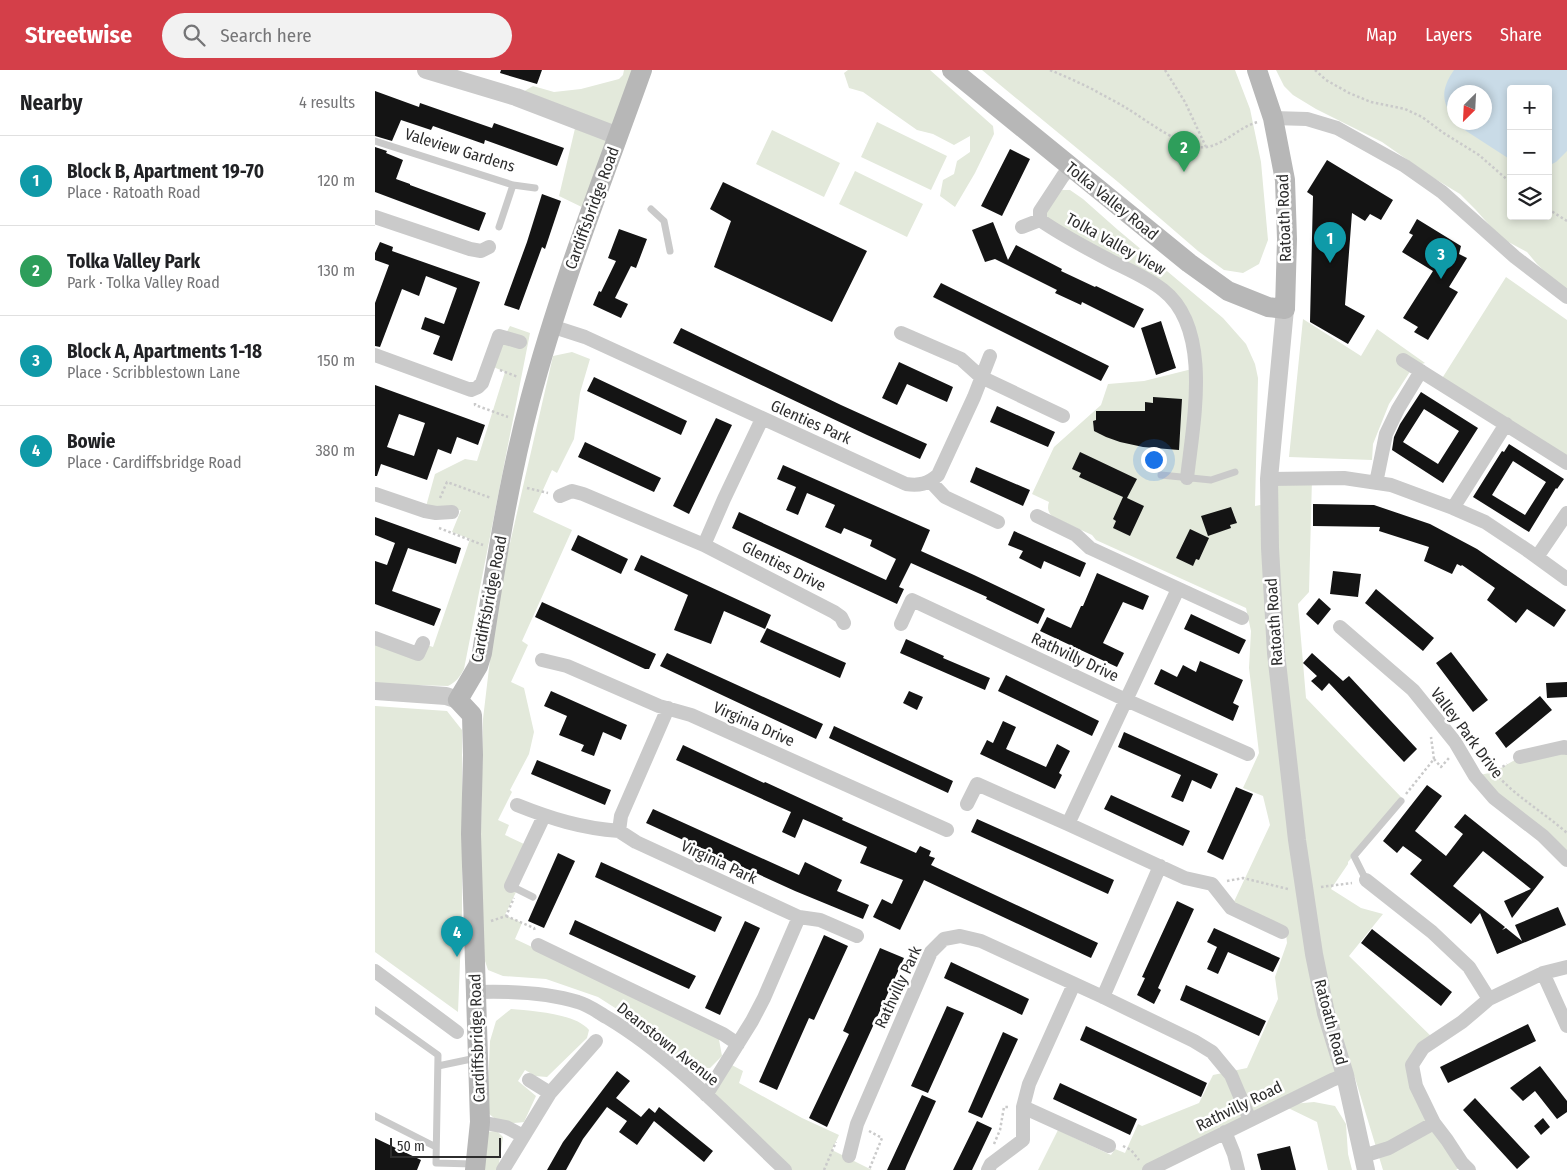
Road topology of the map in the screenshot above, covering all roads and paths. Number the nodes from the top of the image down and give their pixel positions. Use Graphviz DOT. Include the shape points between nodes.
graph roads {
  1 [pos="426,70"];
  2 [pos="642,70"];
  3 [pos="953,70"];
  4 [pos="1050,70"];
  5 [pos="1165,70"];
  6 [pos="1257,70"];
  7 [pos="1315,70"];
  8 [pos="1273,118"];
  9 [pos="618,136"];
  10 [pos="375,141"];
  11 [pos="1206,147"];
  12 [pos="1071,167"];
  13 [pos="1507,179"];
  14 [pos="513,185"];
  15 [pos="535,188"];
  16 [pos="651,209"];
  17 [pos="1552,212"];
  18 [pos="375,217"];
  19 [pos="1040,220"];
  20 [pos="1567,221"];
  21 [pos="499,227"];
  22 [pos="1022,227"];
  23 [pos="489,247"];
  24 [pos="670,251"];
  25 [pos="1567,297"];
  26 [pos="1285,309"];
  27 [pos="551,326"];
  28 [pos="901,333"];
  29 [pos="520,342"];
  30 [pos="375,355"];
  31 [pos="990,356"];
  32 [pos="1403,360"];
  33 [pos="489,366"];
  34 [pos="1421,371"];
  35 [pos="981,378"];
  36 [pos="535,383"];
  37 [pos="471,390"];
  38 [pos="1063,416"];
  39 [pos="762,418"];
  40 [pos="525,424"];
  41 [pos="1506,424"];
  42 [pos="1567,463"];
  43 [pos="1235,472"];
  44 [pos="1161,475"];
  45 [pos="1187,478"];
  46 [pos="1269,479"];
  47 [pos="930,481"];
  48 [pos="1375,483"];
  49 [pos="375,494"];
  50 [pos="509,495"];
  51 [pos="560,496"];
  52 [pos="1453,508"];
  53 [pos="425,511"];
  54 [pos="452,512"];
  55 [pos="1567,513"];
  56 [pos="1037,516"];
  57 [pos="998,522"];
  58 [pos="704,545"];
  59 [pos="498,551"];
  60 [pos="1537,558"];
  61 [pos="1567,579"];
  62 [pos="1178,588"];
  63 [pos="1243,618"];
  64 [pos="844,622"];
  65 [pos="901,624"];
  66 [pos="1341,627"];
  67 [pos="375,638"];
  68 [pos="423,643"];
  69 [pos="542,660"];
  70 [pos="375,691"];
  71 [pos="458,700"];
  72 [pos="1126,700"];
  73 [pos="668,708"];
  74 [pos="1427,708"];
  75 [pos="1458,748"];
  76 [pos="1567,748"];
  77 [pos="1248,754"];
  78 [pos="1520,756"];
  79 [pos="1434,759"];
  80 [pos="1475,776"];
  81 [pos="1401,801"];
  82 [pos="967,804"];
  83 [pos="517,805"];
  84 [pos="544,816"];
  85 [pos="1068,824"];
  86 [pos="947,830"];
  87 [pos="619,831"];
  88 [pos="1567,833"];
  89 [pos="1567,860"];
  90 [pos="1160,866"];
  91 [pos="1366,880"];
  92 [pos="1212,884"];
  93 [pos="511,886"];
  94 [pos="1303,890"];
  95 [pos="533,897"];
  96 [pos="506,916"];
  97 [pos="799,917"];
  98 [pos="1282,932"];
  99 [pos="857,936"];
  100 [pos="538,945"];
  101 [pos="1567,967"];
  102 [pos="375,971"];
  103 [pos="1543,973"];
  104 [pos="1074,984"];
  105 [pos="476,992"];
  106 [pos="1103,997"];
  107 [pos="1489,999"];
  108 [pos="375,1010"];
  109 [pos="1567,1026"];
  110 [pos="457,1032"];
  111 [pos="596,1041"];
  112 [pos="738,1044"];
  113 [pos="478,1058"];
  114 [pos="438,1066"];
  115 [pos="1345,1075"];
  116 [pos="529,1080"];
  117 [pos="550,1093"];
  118 [pos="706,1095"];
  119 [pos="1023,1107"];
  120 [pos="375,1116"];
  121 [pos="1250,1120"];
  122 [pos="480,1122"];
  123 [pos="1434,1123"];
  124 [pos="857,1124"];
  125 [pos="1225,1132"];
  126 [pos="523,1136"];
  127 [pos="993,1146"];
  128 [pos="1109,1146"];
  129 [pos="436,1147"];
  130 [pos="849,1156"];
  131 [pos="1365,1163"];
  132 [pos="993,1165"];
  133 [pos="476,1167"];
  134 [pos="1146,1168"];
  135 [pos="503,1170"];
  136 [pos="785,1170"];
  137 [pos="869,1170"];
  138 [pos="1238,1170"];
  139 [pos="1469,1170"];
  1 -- 9 [label="street" via="516,97"];
  2 -- 9 [label="main road, Cardiffsbridge Road"];
  3 -- 12 [label="main road, Tolka Valley Road"];
  4 -- 11 [label="path" via="1089,87 1173,138"];
  5 -- 11 [label="path" via="1185,102"];
  6 -- 8 [label="main road, Ratoath Road"];
  7 -- 13 [label="path" via="1357,96 1422,117 1479,155"];
  8 -- 11 [label="path" via="1252,124"];
  8 -- 25 [label="street" via="1307,119 1337,128 1405,166 1442,192 1515,257"];
  8 -- 26 [label="main road, Ratoath Road" via="1285,180"];
  9 -- 27 [label="main road, Cardiffsbridge Road"];
  10 -- 14 [label="lane, Valeview Gardens"];
  12 -- 19 [label="street, Tolka Valley View" via="1040,211"];
  12 -- 26 [label="main road, Tolka Valley Road" via="1189,264 1228,291 1268,307"];
  14 -- 15 [label="lane, Valeview Gardens"];
  14 -- 21 [label="lane"];
  16 -- 24 [label="lane" via="664,221"];
  17 -- 20 [label="path"];
  18 -- 23 [label="street" via="470,249 481,251"];
  19 -- 22 [label="street"];
  19 -- 45 [label="street, Tolka Valley View" via="1163,290 1180,308 1191,332 1196,370 1195,414"];
  26 -- 46 [label="street, Ratoath Road"];
  27 -- 36 [label="main road, Cardiffsbridge Road"];
  27 -- 39 [label="street, Glenties Park" via="585,338"];
  28 -- 35 [label="street" via="961,359"];
  29 -- 33 [label="street" via="499,336"];
  30 -- 37 [label="street"];
  31 -- 35 [label="street"];
  32 -- 34 [label="street"];
  33 -- 36 [label="path"];
  33 -- 37 [label="street" via="482,383"];
  34 -- 41 [label="street"];
  34 -- 48 [label="street" via="1386,434"];
  35 -- 38 [label="street"];
  35 -- 47 [label="street" via="938,475"];
  36 -- 40 [label="main road, Cardiffsbridge Road"];
  37 -- 40 [label="path" via="475,405"];
  39 -- 47 [label="street, Glenties Park" via="906,484 916,486"];
  39 -- 58 [label="street"];
  40 -- 50 [label="main road, Cardiffsbridge Road"];
  41 -- 42 [label="street"];
  41 -- 52 [label="street"];
  43 -- 45 [label="lane" via="1211,480"];
  44 -- 45 [label="lane"];
  46 -- 48 [label="street" via="1344,478"];
  46 -- 94 [label="street, Ratoath Road" via="1276,653"];
  47 -- 57 [label="street" via="945,497"];
  48 -- 52 [label="street" via="1391,485"];
  49 -- 53 [label="street"];
  50 -- 51 [label="path" via="541,490"];
  50 -- 53 [label="path" via="447,482 441,498"];
  50 -- 59 [label="main road, Cardiffsbridge Road"];
  51 -- 58 [label="street, Glenties Drive" via="572,492 583,494"];
  52 -- 60 [label="street" via="1485,522"];
  53 -- 54 [label="street"];
  53 -- 59 [label="path" via="434,526"];
  55 -- 60 [label="street"];
  56 -- 62 [label="street" via="1076,535 1090,548"];
  58 -- 64 [label="street, Glenties Drive" via="834,612"];
  59 -- 71 [label="main road, Cardiffsbridge Road" via="482,653"];
  60 -- 61 [label="street"];
  62 -- 63 [label="street"];
  62 -- 72 [label="street"];
  65 -- 72 [label="street, Rathvilly Drive" via="912,600"];
  66 -- 74 [label="street, Valley Park Drive" via="1413,690"];
  67 -- 68 [label="street" via="418,654"];
  69 -- 73 [label="street, Virginia Drive" via="567,666"];
  70 -- 71 [label="street" via="446,696"];
  71 -- 105 [label="main road, Cardiffsbridge Road" via="472,715 471,834"];
  72 -- 77 [label="street, Rathvilly Drive"];
  72 -- 85 [label="street"];
  73 -- 86 [label="street, Virginia Drive" via="745,738"];
  73 -- 87 [label="street" via="621,816"];
  74 -- 75 [label="street, Valley Park Drive"];
  74 -- 79 [label="path"];
  75 -- 79 [label="path" via="1441,768"];
  75 -- 80 [label="street, Valley Park Drive"];
  76 -- 78 [label="street"];
  79 -- 81 [label="path"];
  80 -- 88 [label="path" via="1494,772 1523,800"];
  80 -- 89 [label="street, Valley Park Drive" via="1494,798 1543,836"];
  81 -- 91 [label="lane" via="1354,856"];
  82 -- 85 [label="street" via="977,784"];
  83 -- 84 [label="street"];
  84 -- 87 [label="street" via="589,828"];
  84 -- 93 [label="street"];
  85 -- 90 [label="street"];
  87 -- 97 [label="street, Virginia Park" via="636,842"];
  90 -- 92 [label="street" via="1185,878"];
  90 -- 106 [label="street"];
  91 -- 94 [label="path"];
  91 -- 107 [label="street" via="1432,932 1469,967"];
  92 -- 94 [label="path" via="1243,878"];
  92 -- 98 [label="street" via="1231,908"];
  93 -- 95 [label="lane"];
  94 -- 115 [label="street, Ratoath Road" via="1326,1013"];
  96 -- 100 [label="path" via="534,928"];
  97 -- 99 [label="street" via="820,920"];
  97 -- 112 [label="street" via="764,998"];
  100 -- 112 [label="street"];
  101 -- 103 [label="street"];
  102 -- 110 [label="street"];
  103 -- 107 [label="street"];
  103 -- 109 [label="street"];
  104 -- 106 [label="street, Rathvilly Park"];
  104 -- 119 [label="street" via="1029,1084"];
  104 -- 124 [label="street, Rathvilly Park" via="981,941 960,936 944,939 931,952"];
  105 -- 113 [label="main road, Cardiffsbridge Road"];
  105 -- 118 [label="street, Deanstown Avenue" via="545,995 579,1002 621,1026"];
  106 -- 121 [label="street, Rathvilly Park" via="1212,1052 1231,1075"];
  107 -- 123 [label="street" via="1423,1048 1412,1065 1416,1086"];
  108 -- 114 [label="lane" via="438,1055"];
  111 -- 117 [label="street"];
  112 -- 118 [label="street"];
  113 -- 114 [label="lane"];
  113 -- 122 [label="main road, Cardiffsbridge Road"];
  114 -- 129 [label="lane"];
  115 -- 121 [label="street, Rathvilly Road"];
  115 -- 131 [label="street, Ratoath Road"];
  116 -- 117 [label="street"];
  117 -- 126 [label="street"];
  118 -- 136 [label="street, Deanstown Avenue"];
  119 -- 127 [label="path" via="1004,1107"];
  119 -- 128 [label="street"];
  119 -- 132 [label="street" via="1023,1140"];
  120 -- 129 [label="lane"];
  121 -- 125 [label="street, Rathvilly Road"];
  122 -- 126 [label="street" via="506,1127"];
  122 -- 133 [label="main road, Cardiffsbridge Road"];
  123 -- 131 [label="street"];
  123 -- 139 [label="street"];
  124 -- 130 [label="street, Rathvilly Park"];
  124 -- 137 [label="path" via="882,1138"];
  125 -- 134 [label="street, Rathvilly Road"];
  125 -- 138 [label="street"];
  126 -- 135 [label="street"];
  128 -- 134 [label="path" via="1116,1142 1131,1150"];
  129 -- 133 [label="lane" via="436,1163"];
}
